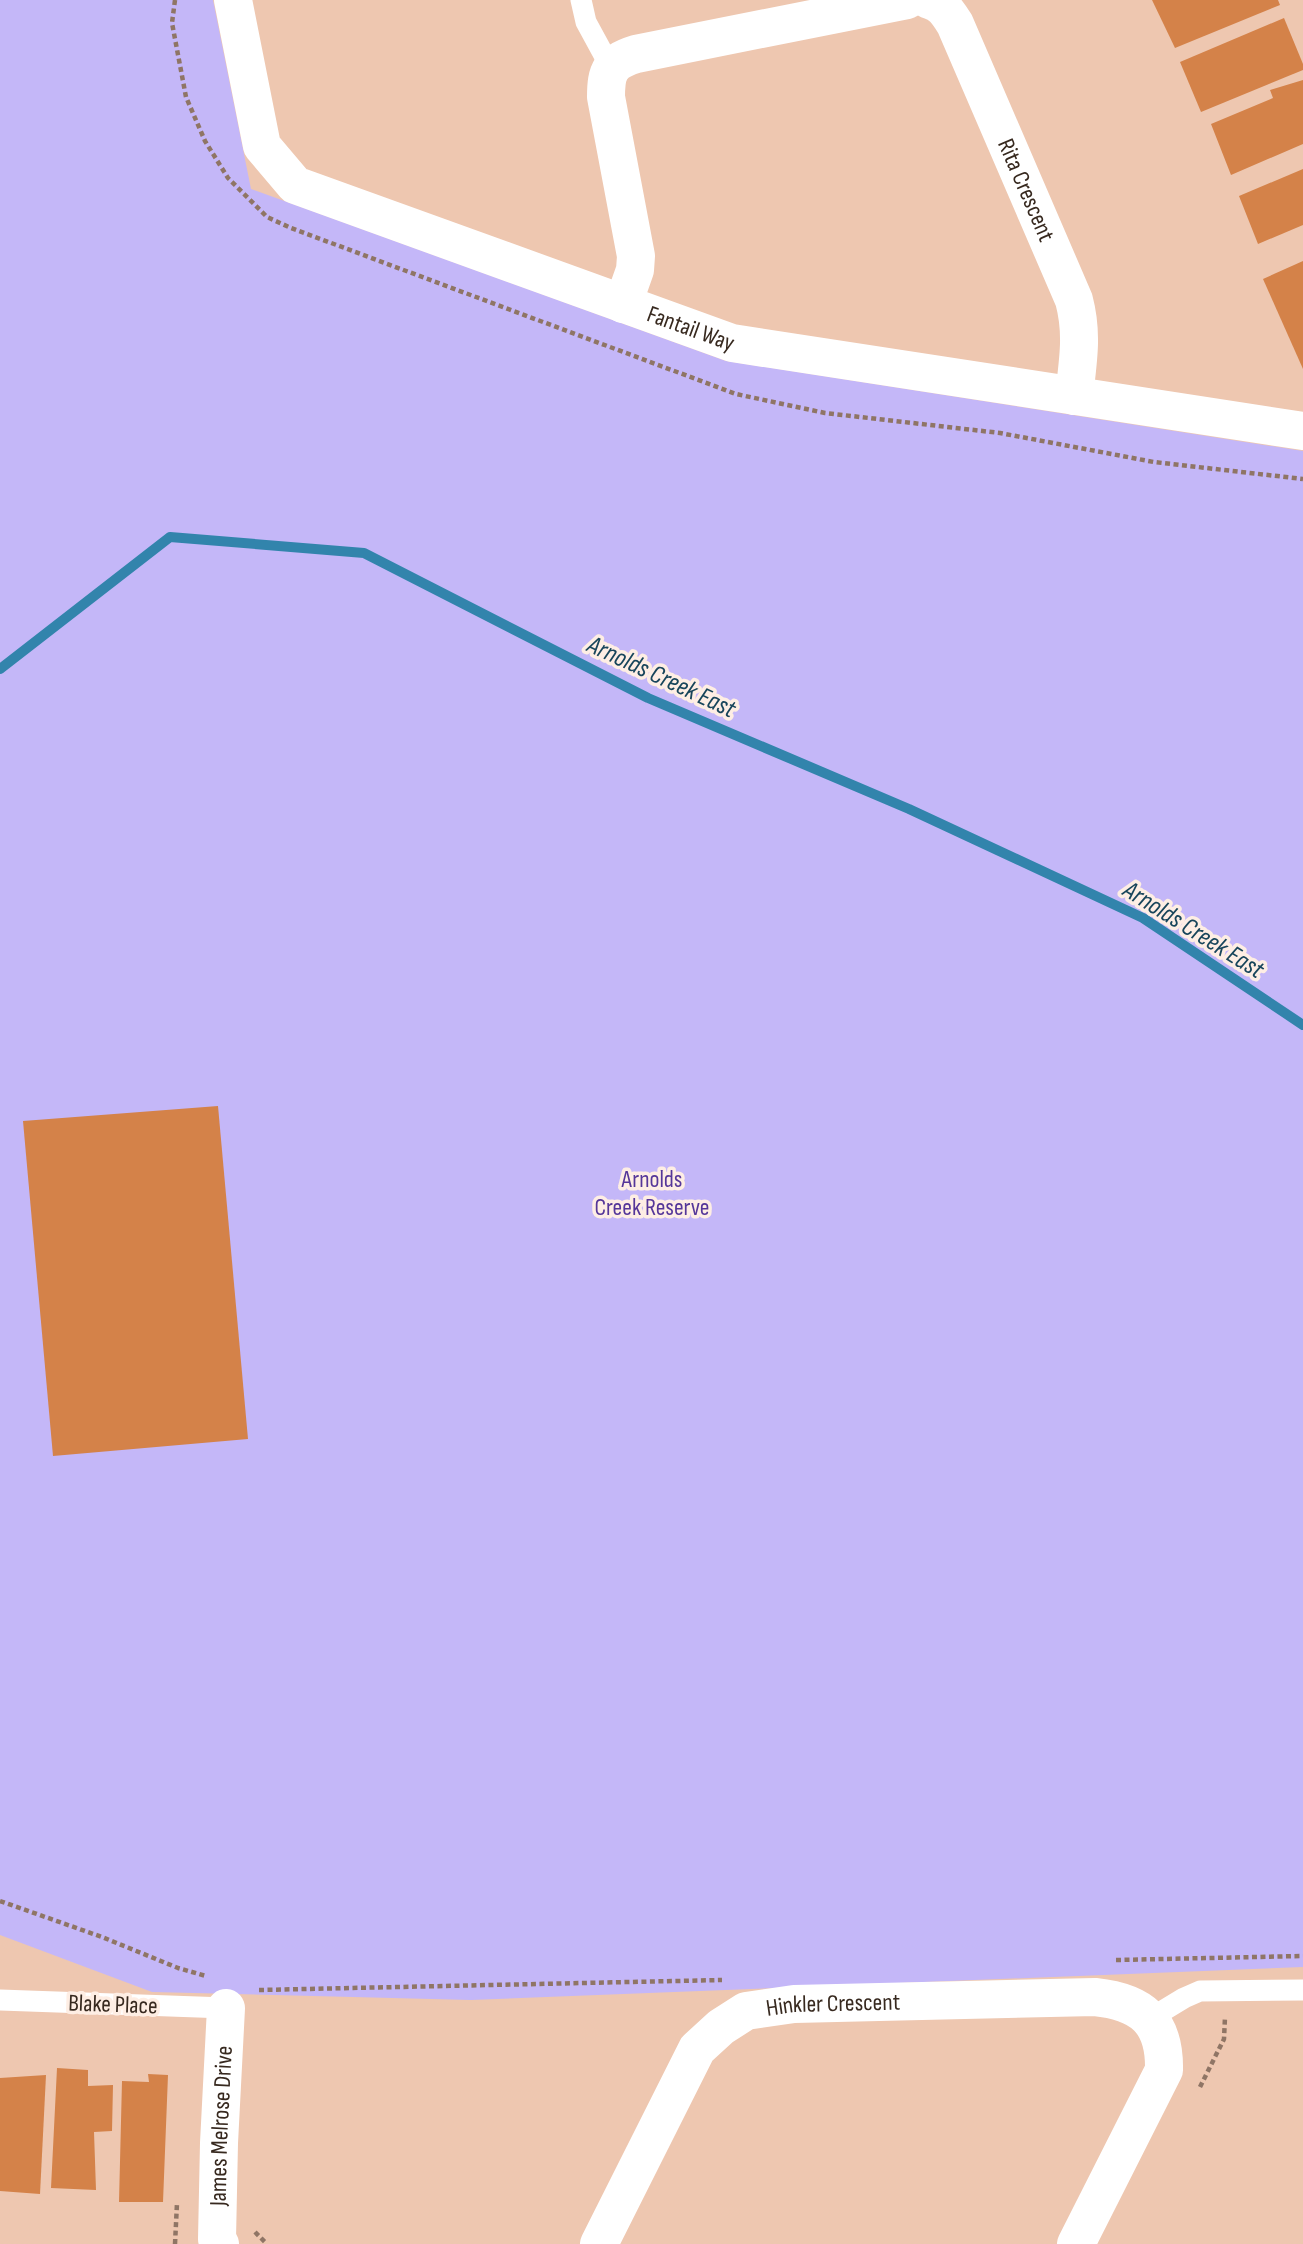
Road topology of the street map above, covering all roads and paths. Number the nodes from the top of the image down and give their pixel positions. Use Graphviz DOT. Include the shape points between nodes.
graph roads {
  1 [pos="233,0"];
  2 [pos="581,0"];
  3 [pos="907,0"];
  4 [pos="929,0"];
  5 [pos="611,68"];
  6 [pos="623,304"];
  7 [pos="1074,396"];
  8 [pos="1303,431"];
  9 [pos="0,1901"];
  10 [pos="1303,1956"];
  11 [pos="1109,1961"];
  12 [pos="727,1980"];
  13 [pos="1303,1990"];
  14 [pos="230,1991"];
  15 [pos="0,2000"];
  16 [pos="1151,2018"];
  17 [pos="220,2244"];
  18 [pos="599,2244"];
  19 [pos="1076,2244"];
  1 -- 6 [label="street, Fantail Way" via="262,146 295,185"];
  2 -- 5 [label="lane" via="586,22"];
  3 -- 5 [label="street" via="636,54"];
  4 -- 7 [label="street, Rita Crescent" via="936,1 955,24 1074,300 1080,339"];
  5 -- 6 [label="street" via="606,97 636,256"];
  6 -- 7 [label="street, Fantail Way" via="732,343"];
  7 -- 8 [label="street, Fantail Way"];
  9 -- 14 [label="path" via="102,1937"];
  10 -- 11 [label="path"];
  12 -- 14 [label="path"];
  13 -- 16 [label="lane" via="1200,1991"];
  14 -- 15 [label="lane, Blake Place"];
  14 -- 17 [label="street, James Melrose Drive" via="219,2143"];
  16 -- 18 [label="street, Hinkler Crescent" via="1120,2000 1095,1997 794,2004 746,2011 697,2049"];
  16 -- 19 [label="street" via="1164,2049 1164,2070"];
}
